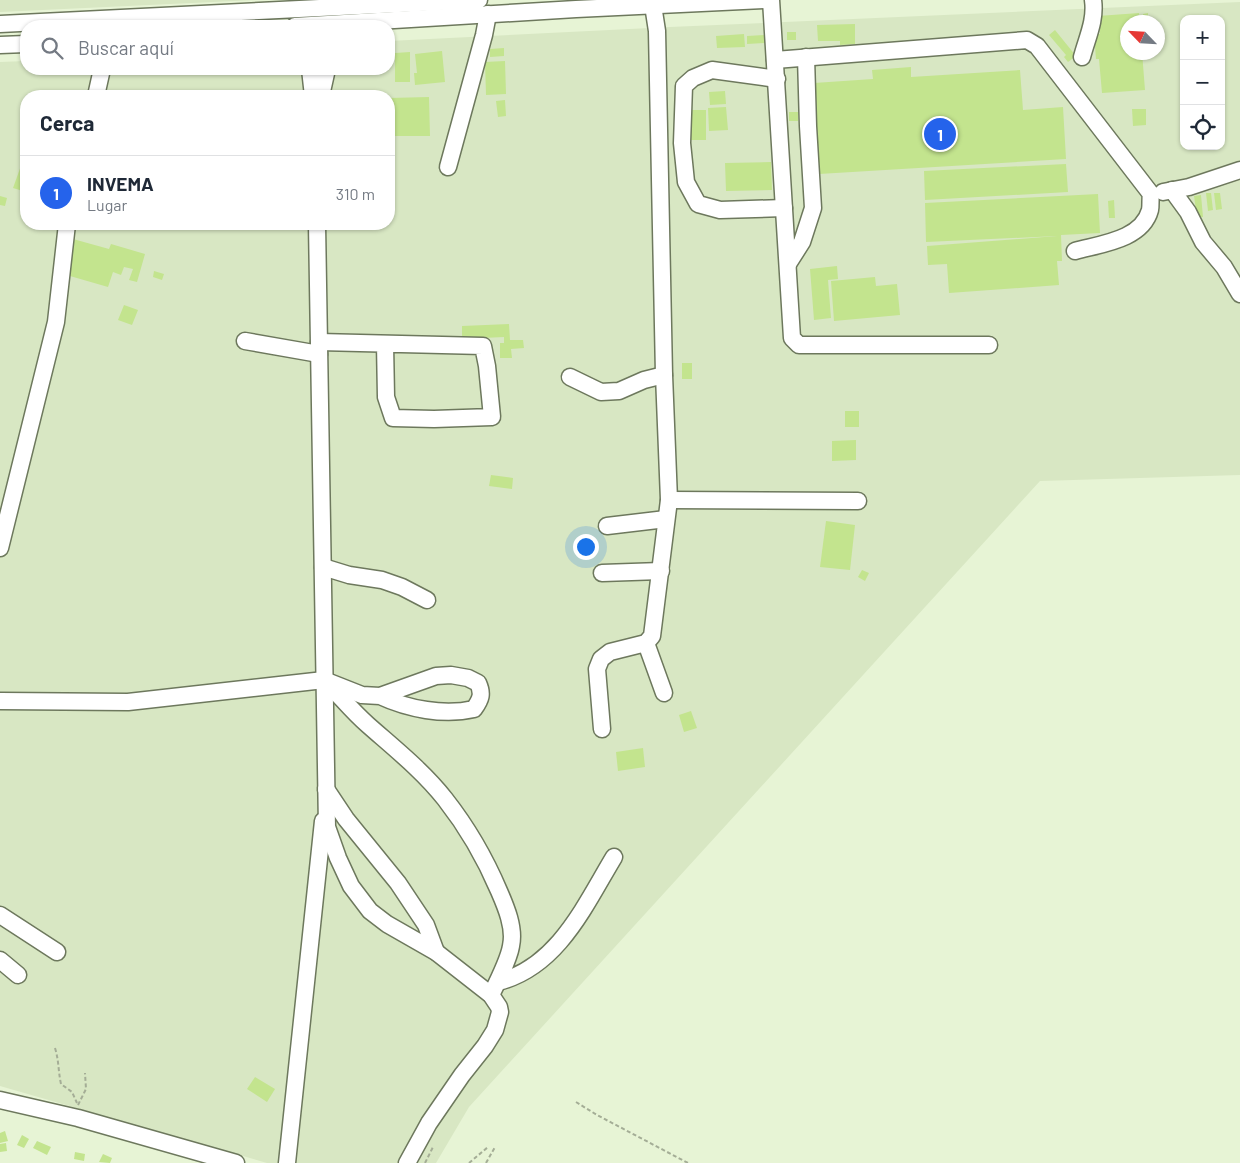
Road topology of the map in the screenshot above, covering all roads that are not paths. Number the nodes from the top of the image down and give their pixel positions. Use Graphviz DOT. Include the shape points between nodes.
graph roads {
  1 [pos="765,0"];
  2 [pos="771,0"];
  3 [pos="1093,0"];
  4 [pos="318,4"];
  5 [pos="653,5"];
  6 [pos="225,6"];
  7 [pos="483,7"];
  8 [pos="50,20"];
  9 [pos="383,20"];
  10 [pos="20,22"];
  11 [pos="0,24"];
  12 [pos="20,44"];
  13 [pos="0,45"];
  14 [pos="806,57"];
  15 [pos="1082,57"];
  16 [pos="775,60"];
  17 [pos="101,75"];
  18 [pos="311,75"];
  19 [pos="326,75"];
  20 [pos="777,79"];
  21 [pos="97,90"];
  22 [pos="312,90"];
  23 [pos="322,90"];
  24 [pos="810,153"];
  25 [pos="781,156"];
  26 [pos="448,167"];
  27 [pos="1240,170"];
  28 [pos="1172,190"];
  29 [pos="1151,194"];
  30 [pos="784,208"];
  31 [pos="66,230"];
  32 [pos="317,230"];
  33 [pos="1074,251"];
  34 [pos="788,264"];
  35 [pos="1240,294"];
  36 [pos="244,341"];
  37 [pos="384,344"];
  38 [pos="989,345"];
  39 [pos="319,348"];
  40 [pos="664,375"];
  41 [pos="570,377"];
  42 [pos="669,500"];
  43 [pos="858,501"];
  44 [pos="666,519"];
  45 [pos="607,526"];
  46 [pos="0,548"];
  47 [pos="323,567"];
  48 [pos="661,571"];
  49 [pos="602,573"];
  50 [pos="427,600"];
  51 [pos="646,643"];
  52 [pos="324,680"];
  53 [pos="664,693"];
  54 [pos="380,696"];
  55 [pos="0,701"];
  56 [pos="602,729"];
  57 [pos="326,788"];
  58 [pos="614,857"];
  59 [pos="0,914"];
  60 [pos="57,952"];
  61 [pos="436,952"];
  62 [pos="0,960"];
  63 [pos="18,975"];
  64 [pos="494,988"];
  65 [pos="0,1100"];
  66 [pos="236,1163"];
  67 [pos="287,1163"];
  68 [pos="407,1163"];
  1 -- 5 [label="street"];
  2 -- 16 [label="street"];
  3 -- 15 [label="street" via="1093,21"];
  4 -- 6 [label="street"];
  4 -- 7 [label="street"];
  5 -- 7 [label="street"];
  5 -- 40 [label="street" via="657,31"];
  6 -- 8 [label="street"];
  7 -- 9 [label="street"];
  7 -- 26 [label="street" via="484,35"];
  10 -- 11 [label="street"];
  12 -- 13 [label="street"];
  14 -- 16 [label="street"];
  14 -- 24 [label="street"];
  14 -- 29 [label="street" via="1027,40 1037,46"];
  16 -- 20 [label="street"];
  17 -- 21 [label="street"];
  18 -- 22 [label="street"];
  19 -- 23 [label="street"];
  20 -- 25 [label="street"];
  20 -- 30 [label="street" via="712,70 693,78 684,86 682,143 686,182 698,204 720,210"];
  24 -- 25 [label="street"];
  24 -- 34 [label="street" via="813,208 802,242"];
  25 -- 30 [label="street"];
  27 -- 28 [label="street"];
  28 -- 29 [label="street"];
  28 -- 35 [label="street" via="1203,242 1224,267"];
  29 -- 33 [label="street" via="1150,211 1129,236"];
  30 -- 34 [label="street"];
  31 -- 46 [label="street" via="56,322"];
  32 -- 39 [label="street"];
  34 -- 38 [label="street" via="792,338 799,345"];
  36 -- 39 [label="street"];
  37 -- 37 [label="street" via="483,346 492,417 393,418 386,397"];
  37 -- 39 [label="street"];
  39 -- 47 [label="street"];
  40 -- 41 [label="street" via="619,391 601,392"];
  40 -- 42 [label="street"];
  42 -- 43 [label="street"];
  42 -- 44 [label="street"];
  44 -- 45 [label="street"];
  44 -- 48 [label="street"];
  47 -- 50 [label="street" via="382,580"];
  47 -- 52 [label="street"];
  48 -- 49 [label="street"];
  48 -- 51 [label="street" via="652,636"];
  51 -- 53 [label="street"];
  51 -- 56 [label="street" via="610,652 600,659 597,669"];
  52 -- 54 [label="street" via="362,695"];
  52 -- 55 [label="street" via="128,702"];
  52 -- 57 [label="street"];
  52 -- 64 [label="street" via="366,723 409,760 444,798 472,836 506,909 511,931 512,946"];
  54 -- 54 [label="street" via="436,676 468,678 478,683 482,691 474,709 460,712 440,712"];
  57 -- 61 [label="street" via="346,819 398,883 426,925"];
  57 -- 61 [label="street" via="327,827 351,886 370,911"];
  57 -- 67 [label="street"];
  58 -- 64 [label="street" via="573,926 553,949 534,966"];
  59 -- 60 [label="street"];
  61 -- 64 [label="street"];
  62 -- 63 [label="street"];
  64 -- 68 [label="street" via="500,1012 495,1030 429,1123"];
  65 -- 66 [label="street" via="78,1111"];
}
